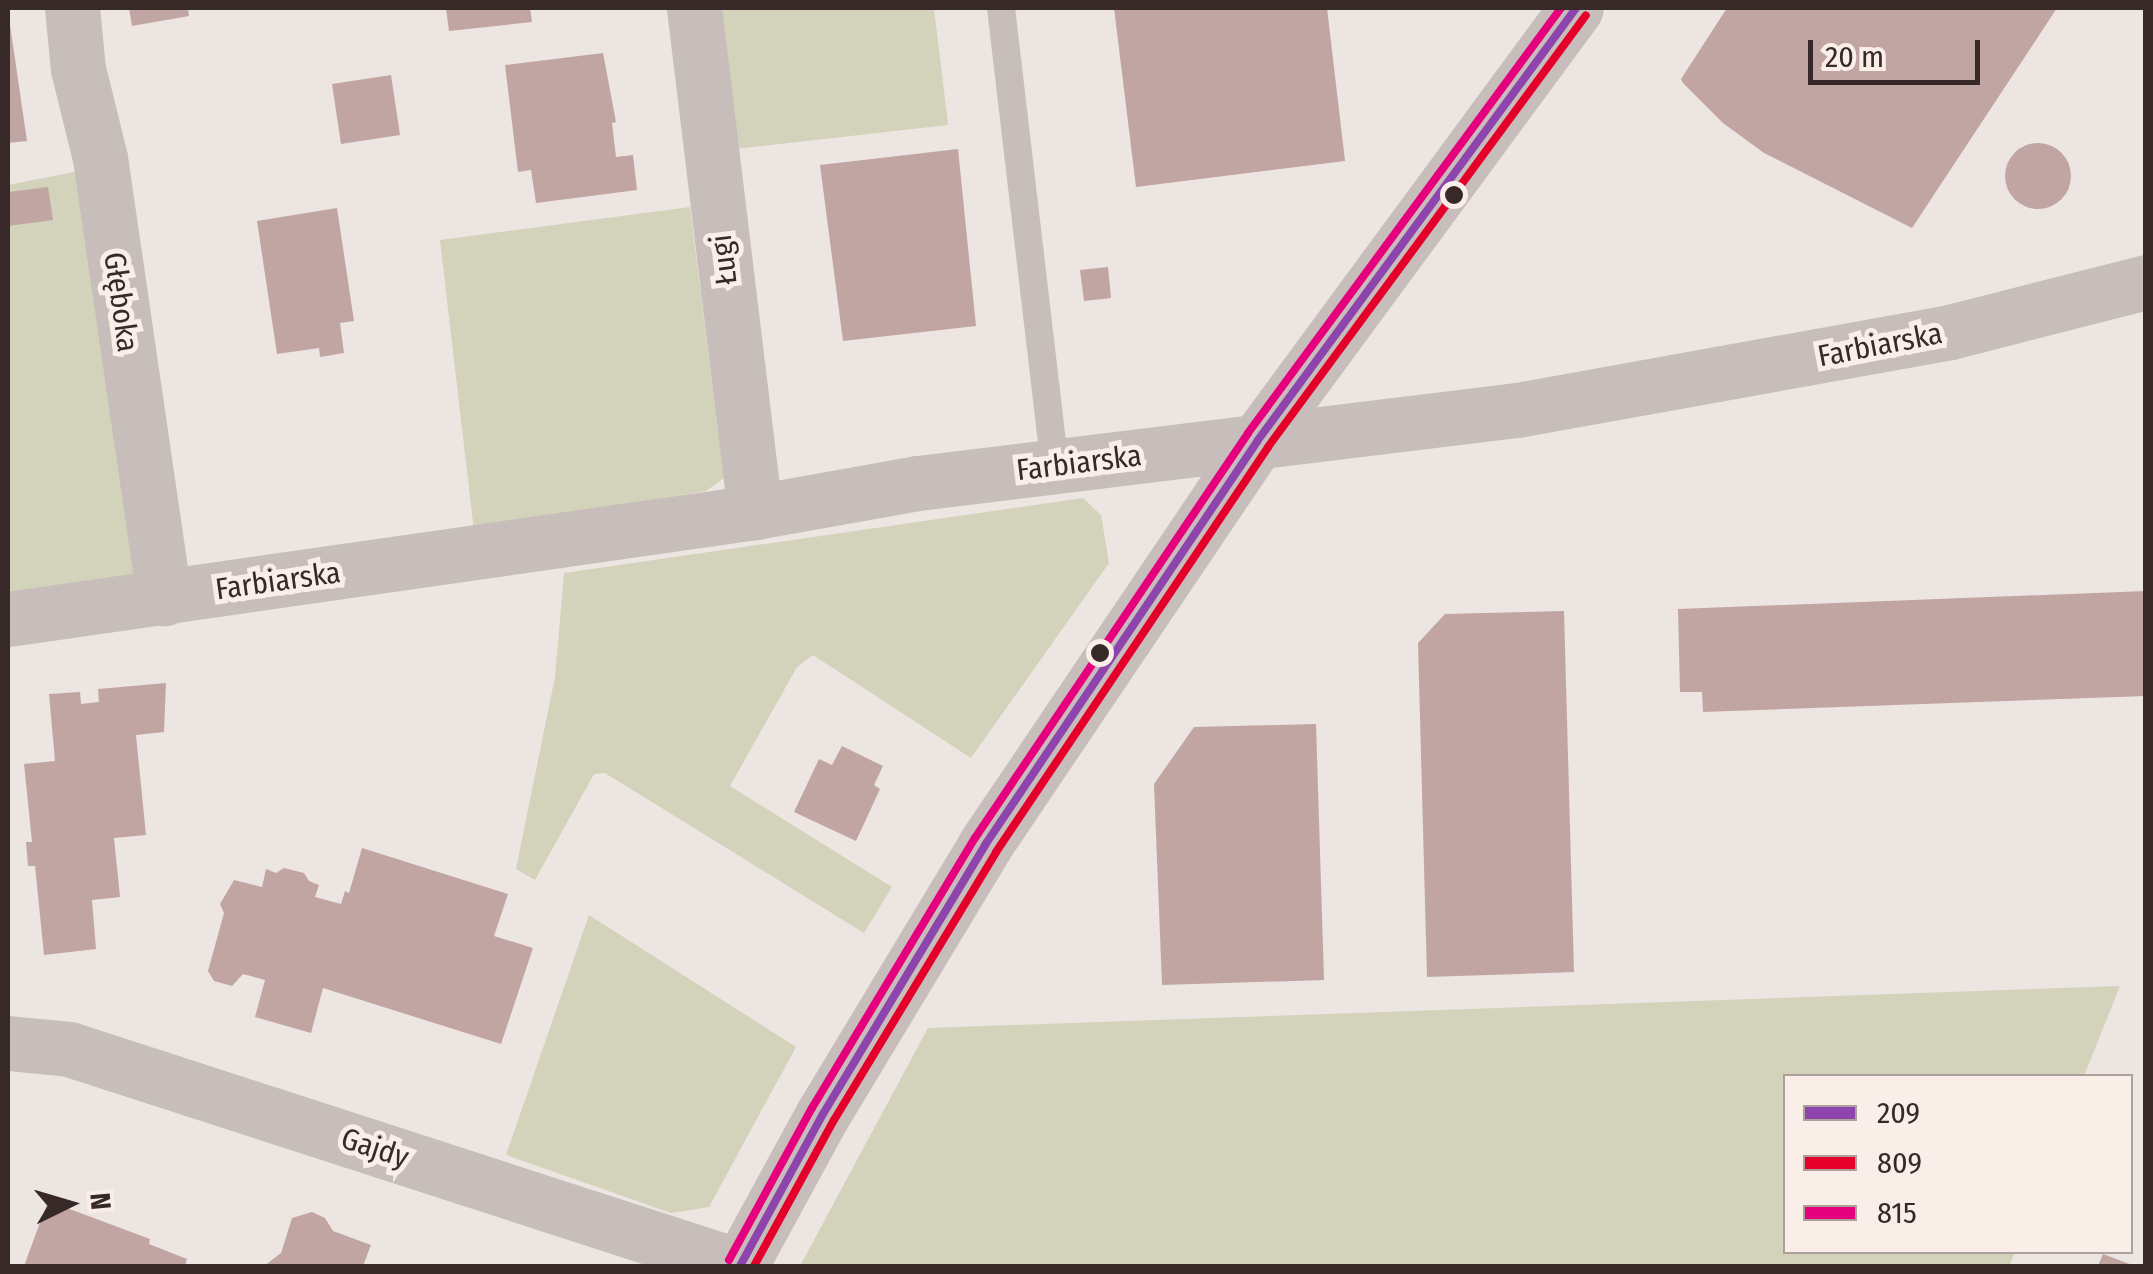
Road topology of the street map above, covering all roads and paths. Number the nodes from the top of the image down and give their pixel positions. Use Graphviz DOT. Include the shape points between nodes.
graph roads {
  1 [pos="72,8"];
  2 [pos="694,8"];
  3 [pos="1001,8"];
  4 [pos="1576,8"];
  5 [pos="2146,282"];
  6 [pos="1258,440"];
  7 [pos="1055,466"];
  8 [pos="755,512"];
  9 [pos="164,598"];
  10 [pos="8,619"];
  11 [pos="8,1043"];
  12 [pos="739,1266"];
  1 -- 9 [label="street, Głęboka"];
  2 -- 8 [label="street, Ługi"];
  3 -- 7 [label="lane"];
  4 -- 6 [label="street"];
  5 -- 6 [label="street, Farbiarska" via="1950,332 1677,384"];
  6 -- 7 [label="street, Farbiarska"];
  6 -- 12 [label="street" via="985,845"];
  7 -- 8 [label="street, Farbiarska"];
  8 -- 9 [label="street, Farbiarska"];
  9 -- 10 [label="street, Farbiarska"];
  11 -- 12 [label="street, Gajdy" via="69,1048"];
}
